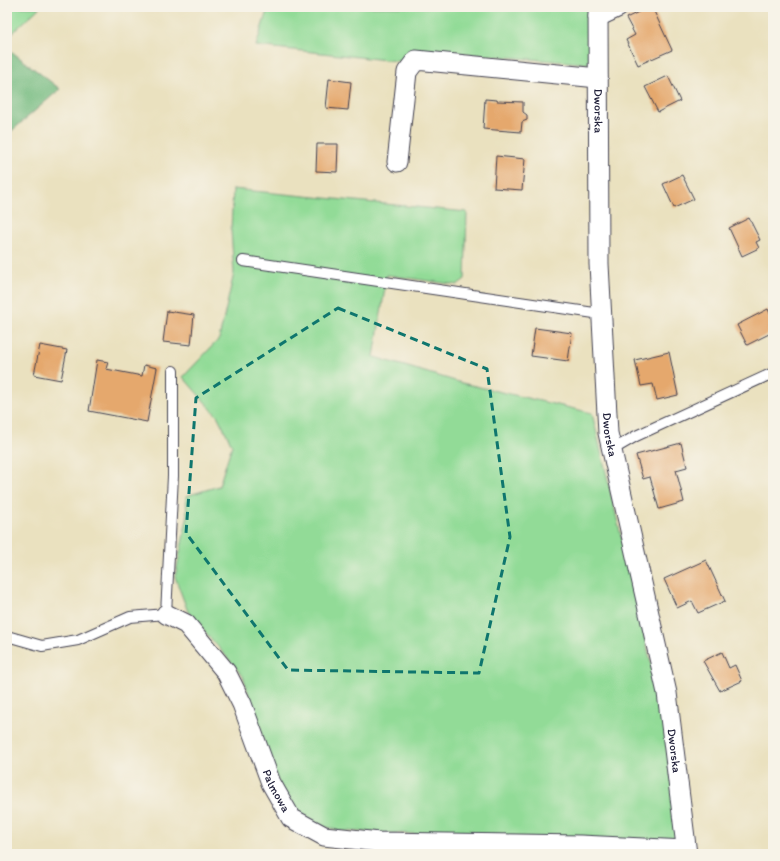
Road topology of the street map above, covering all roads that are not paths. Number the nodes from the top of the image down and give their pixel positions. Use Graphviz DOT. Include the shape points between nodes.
graph roads {
  1 [pos="619,7"];
  2 [pos="598,12"];
  3 [pos="598,78"];
  4 [pos="397,162"];
  5 [pos="243,261"];
  6 [pos="601,314"];
  7 [pos="173,371"];
  8 [pos="773,373"];
  9 [pos="612,450"];
  10 [pos="166,614"];
  11 [pos="7,636"];
  12 [pos="481,849"];
  13 [pos="686,852"];
  1 -- 2 [label="street"];
  2 -- 3 [label="street, Dworska"];
  3 -- 4 [label="street" via="416,60 407,72"];
  3 -- 6 [label="street, Dworska"];
  5 -- 6 [label="lane"];
  6 -- 9 [label="street, Dworska" via="608,433"];
  7 -- 10 [label="lane" via="173,476"];
  8 -- 9 [label="lane" via="636,436"];
  9 -- 13 [label="street, Dworska" via="667,693"];
  10 -- 11 [label="lane" via="130,617 78,640 42,646"];
  10 -- 12 [label="street, Palmowa" via="186,624 226,672 242,704 271,783 291,818 324,836"];
  12 -- 13 [label="street, Palmowa" via="580,845"];
}
